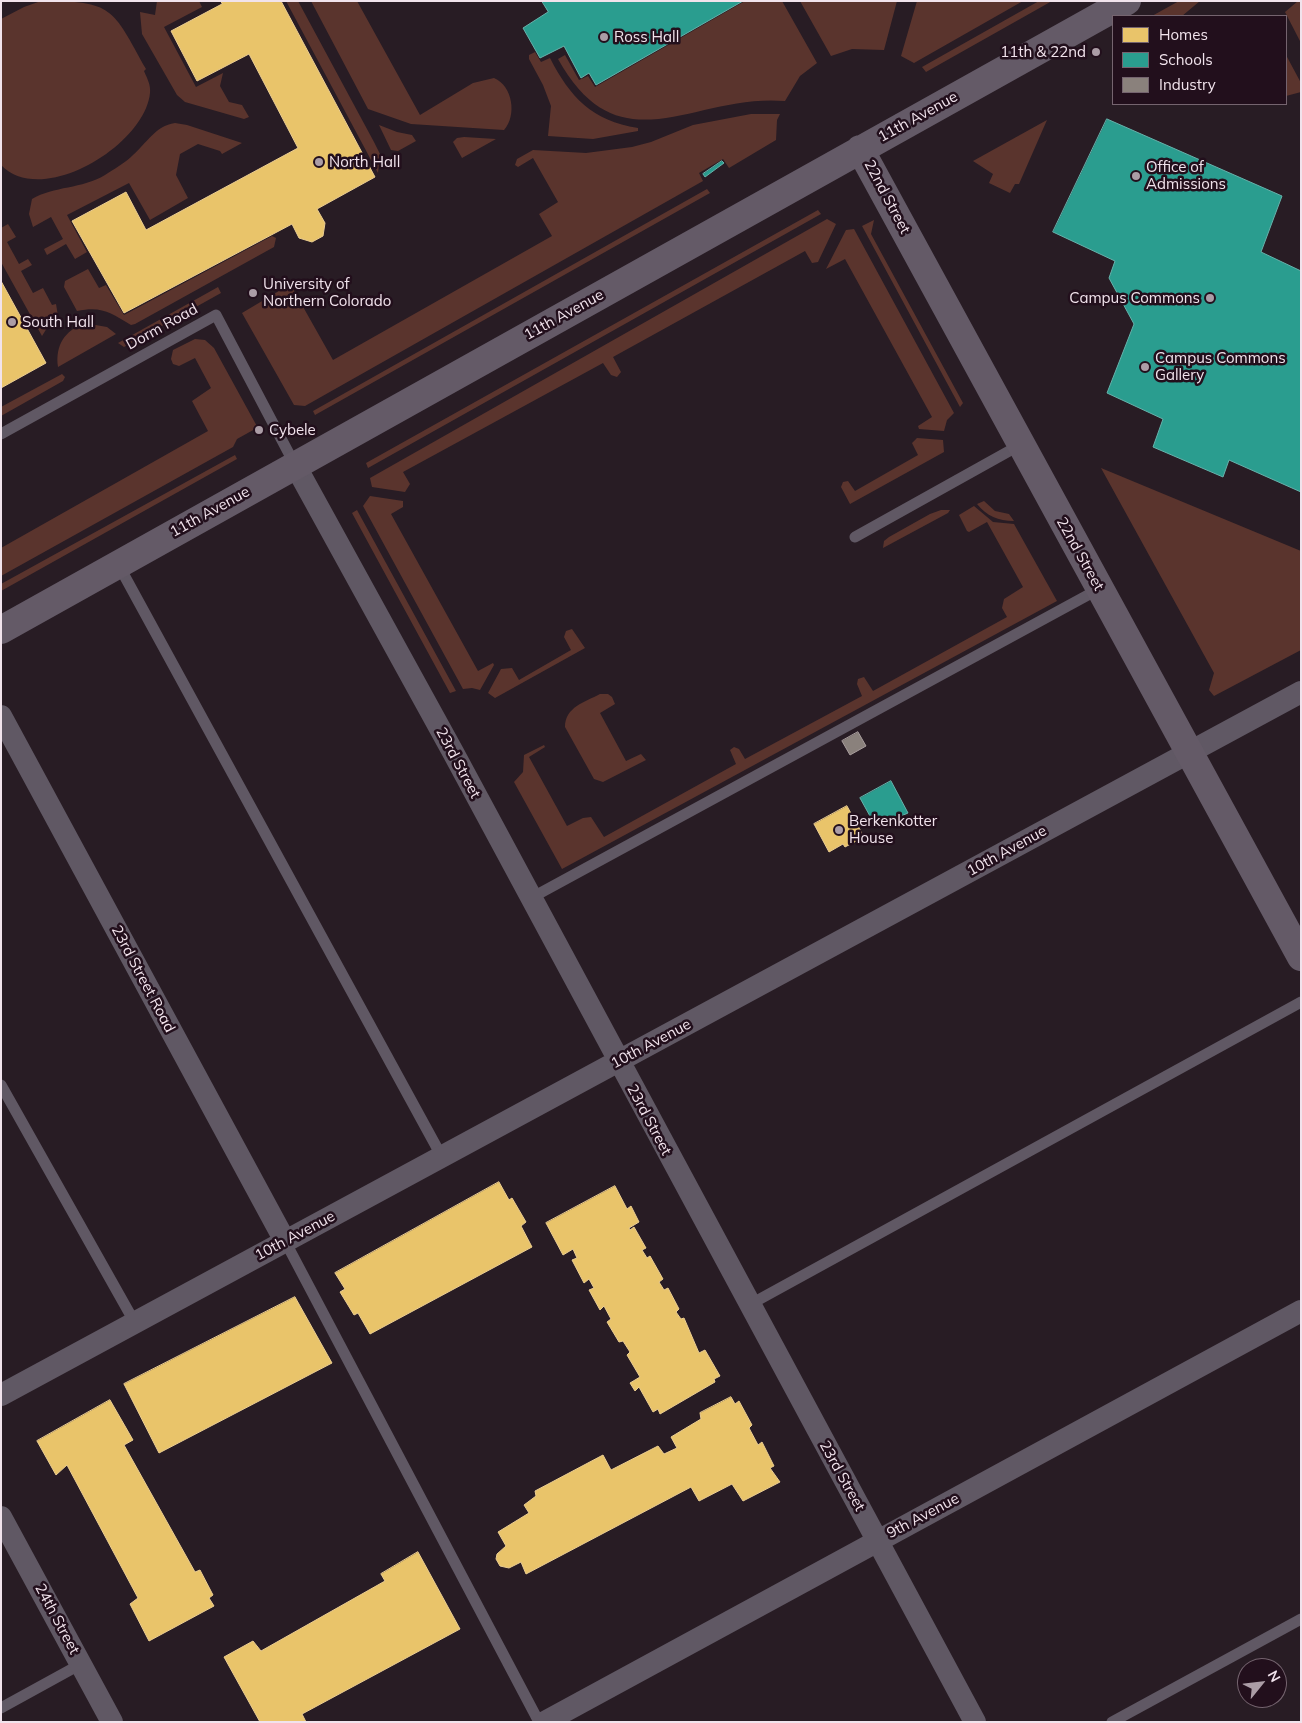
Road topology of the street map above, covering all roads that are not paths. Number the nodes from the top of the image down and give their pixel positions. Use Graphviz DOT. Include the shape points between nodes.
graph roads {
  1 [pos="1127,1"];
  2 [pos="860,149"];
  3 [pos="1,434"];
  4 [pos="1020,446"];
  5 [pos="295,465"];
  6 [pos="855,537"];
  7 [pos="118,564"];
  8 [pos="1099,589"];
  9 [pos="1,630"];
  10 [pos="1301,692"];
  11 [pos="1,716"];
  12 [pos="1189,752"];
  13 [pos="531,898"];
  14 [pos="1301,957"];
  15 [pos="1301,1002"];
  16 [pos="618,1062"];
  17 [pos="1,1085"];
  18 [pos="442,1157"];
  19 [pos="285,1241"];
  20 [pos="749,1304"];
  21 [pos="1301,1311"];
  22 [pos="135,1322"];
  23 [pos="1,1395"];
  24 [pos="1,1516"];
  25 [pos="877,1541"];
  26 [pos="1301,1619"];
  27 [pos="81,1664"];
  28 [pos="1,1708"];
  29 [pos="112,1722"];
  30 [pos="539,1722"];
  31 [pos="545,1722"];
  32 [pos="974,1722"];
  33 [pos="1112,1722"];
  1 -- 2 [label="main road, 11th Avenue"];
  2 -- 4 [label="main road, 22nd Street"];
  2 -- 5 [label="main road, 11th Avenue"];
  3 -- 5 [label="lane, Dorm Road" via="216,315"];
  4 -- 6 [label="lane"];
  4 -- 8 [label="main road, 22nd Street"];
  5 -- 7 [label="main road, 11th Avenue"];
  5 -- 13 [label="street, 23rd Street"];
  7 -- 9 [label="main road, 11th Avenue"];
  7 -- 18 [label="lane"];
  8 -- 12 [label="main road, 22nd Street"];
  8 -- 13 [label="lane"];
  10 -- 12 [label="street, 10th Avenue"];
  11 -- 19 [label="street, 23rd Street Road"];
  12 -- 14 [label="main road, 22nd Street"];
  12 -- 16 [label="street, 10th Avenue"];
  13 -- 16 [label="street, 23rd Street"];
  15 -- 20 [label="lane"];
  16 -- 18 [label="street, 10th Avenue"];
  16 -- 20 [label="street, 23rd Street"];
  17 -- 22 [label="lane"];
  18 -- 19 [label="street, 10th Avenue"];
  19 -- 22 [label="street, 10th Avenue"];
  19 -- 30 [label="lane"];
  20 -- 25 [label="street, 23rd Street"];
  21 -- 25 [label="street, 9th Avenue"];
  22 -- 23 [label="street, 10th Avenue"];
  24 -- 27 [label="street, 24th Street"];
  25 -- 31 [label="street, 9th Avenue"];
  25 -- 32 [label="street, 23rd Street"];
  26 -- 33 [label="lane"];
  27 -- 28 [label="lane"];
  27 -- 29 [label="street, 24th Street"];
}
